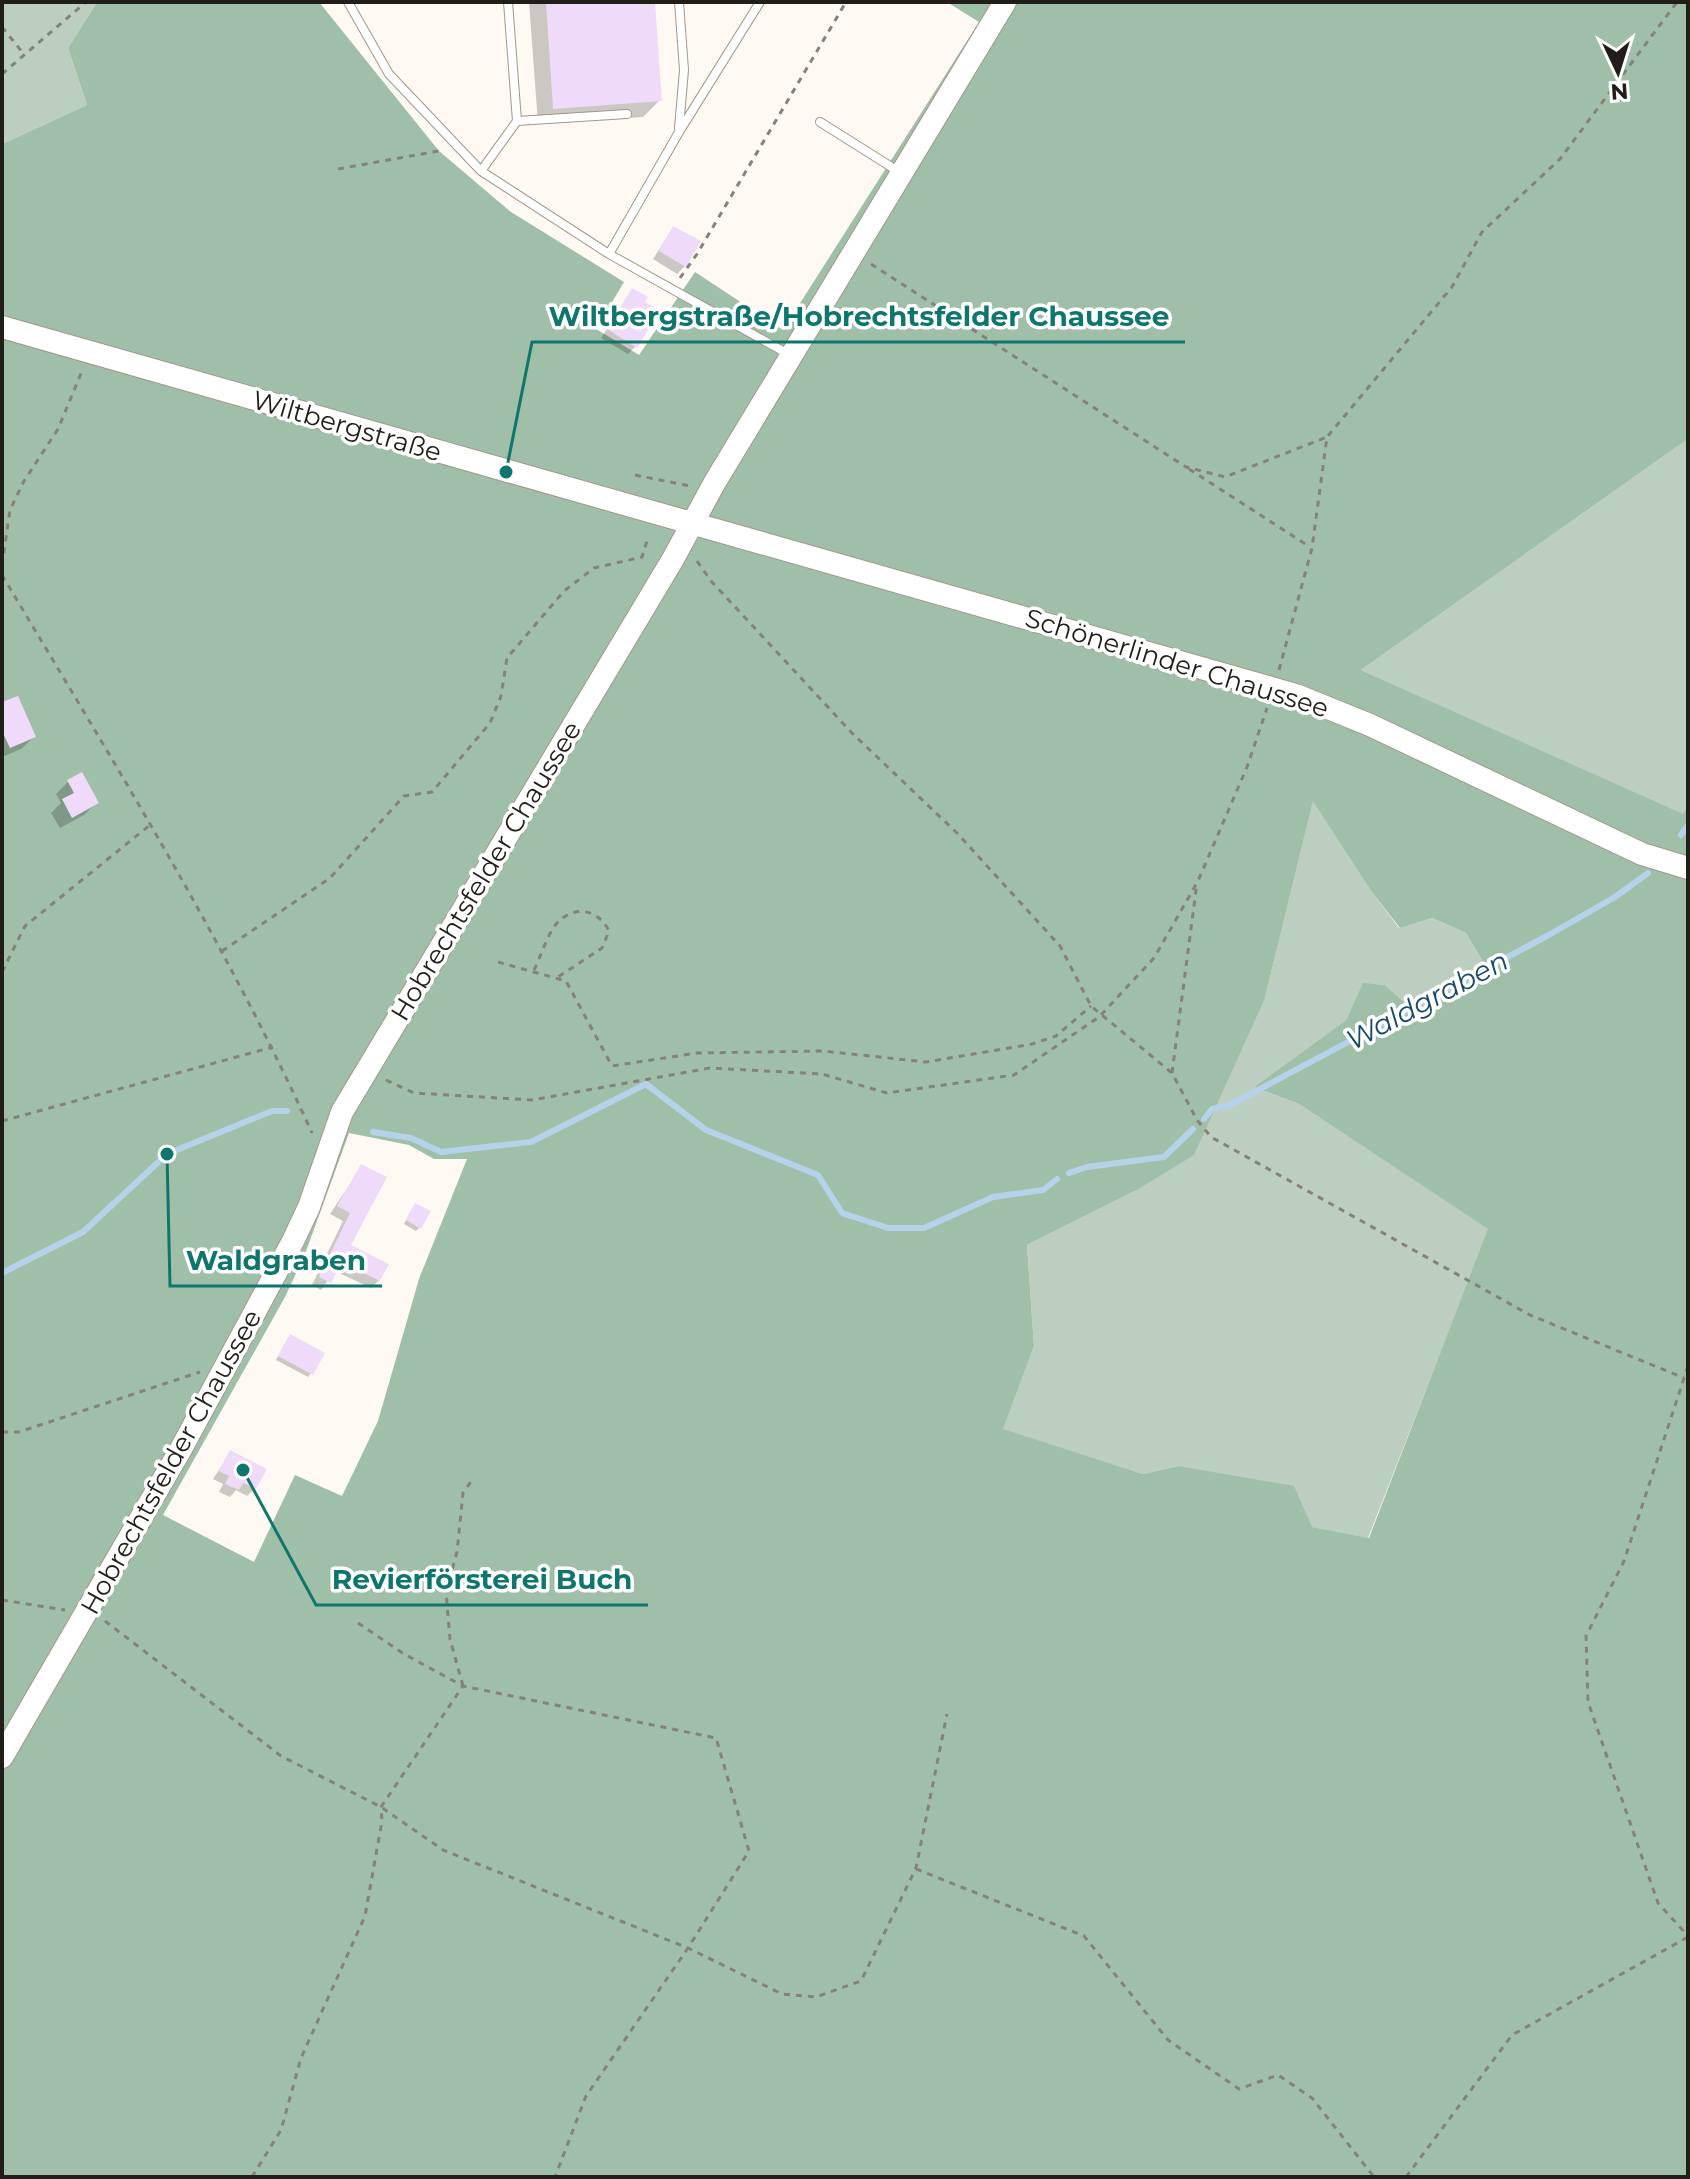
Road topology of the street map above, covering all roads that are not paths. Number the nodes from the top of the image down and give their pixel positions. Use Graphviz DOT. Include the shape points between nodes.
graph roads {
  1 [pos="348,2"];
  2 [pos="508,2"];
  3 [pos="679,2"];
  4 [pos="760,2"];
  5 [pos="1005,2"];
  6 [pos="627,114"];
  7 [pos="517,121"];
  8 [pos="820,122"];
  9 [pos="679,132"];
  10 [pos="481,171"];
  11 [pos="901,174"];
  12 [pos="609,254"];
  13 [pos="2,327"];
  14 [pos="791,356"];
  15 [pos="693,522"];
  16 [pos="1688,868"];
  17 [pos="2,1757"];
  1 -- 10 [label="lane" via="389,74"];
  2 -- 7 [label="lane"];
  3 -- 9 [label="lane" via="684,70"];
  4 -- 9 [label="lane"];
  5 -- 11 [label="main road, Hobrechtsfelder Chaussee"];
  6 -- 7 [label="lane"];
  7 -- 10 [label="lane"];
  8 -- 11 [label="lane"];
  9 -- 12 [label="lane"];
  10 -- 12 [label="lane"];
  11 -- 14 [label="main road, Hobrechtsfelder Chaussee"];
  12 -- 14 [label="lane"];
  13 -- 15 [label="main road, Wiltbergstraße"];
  14 -- 15 [label="main road, Hobrechtsfelder Chaussee"];
  15 -- 16 [label="main road, Schönerlinder Chaussee" via="1273,688 1359,720 1642,854"];
  15 -- 17 [label="main road, Hobrechtsfelder Chaussee" via="342,1112 305,1218 211,1373 89,1609"];
}
